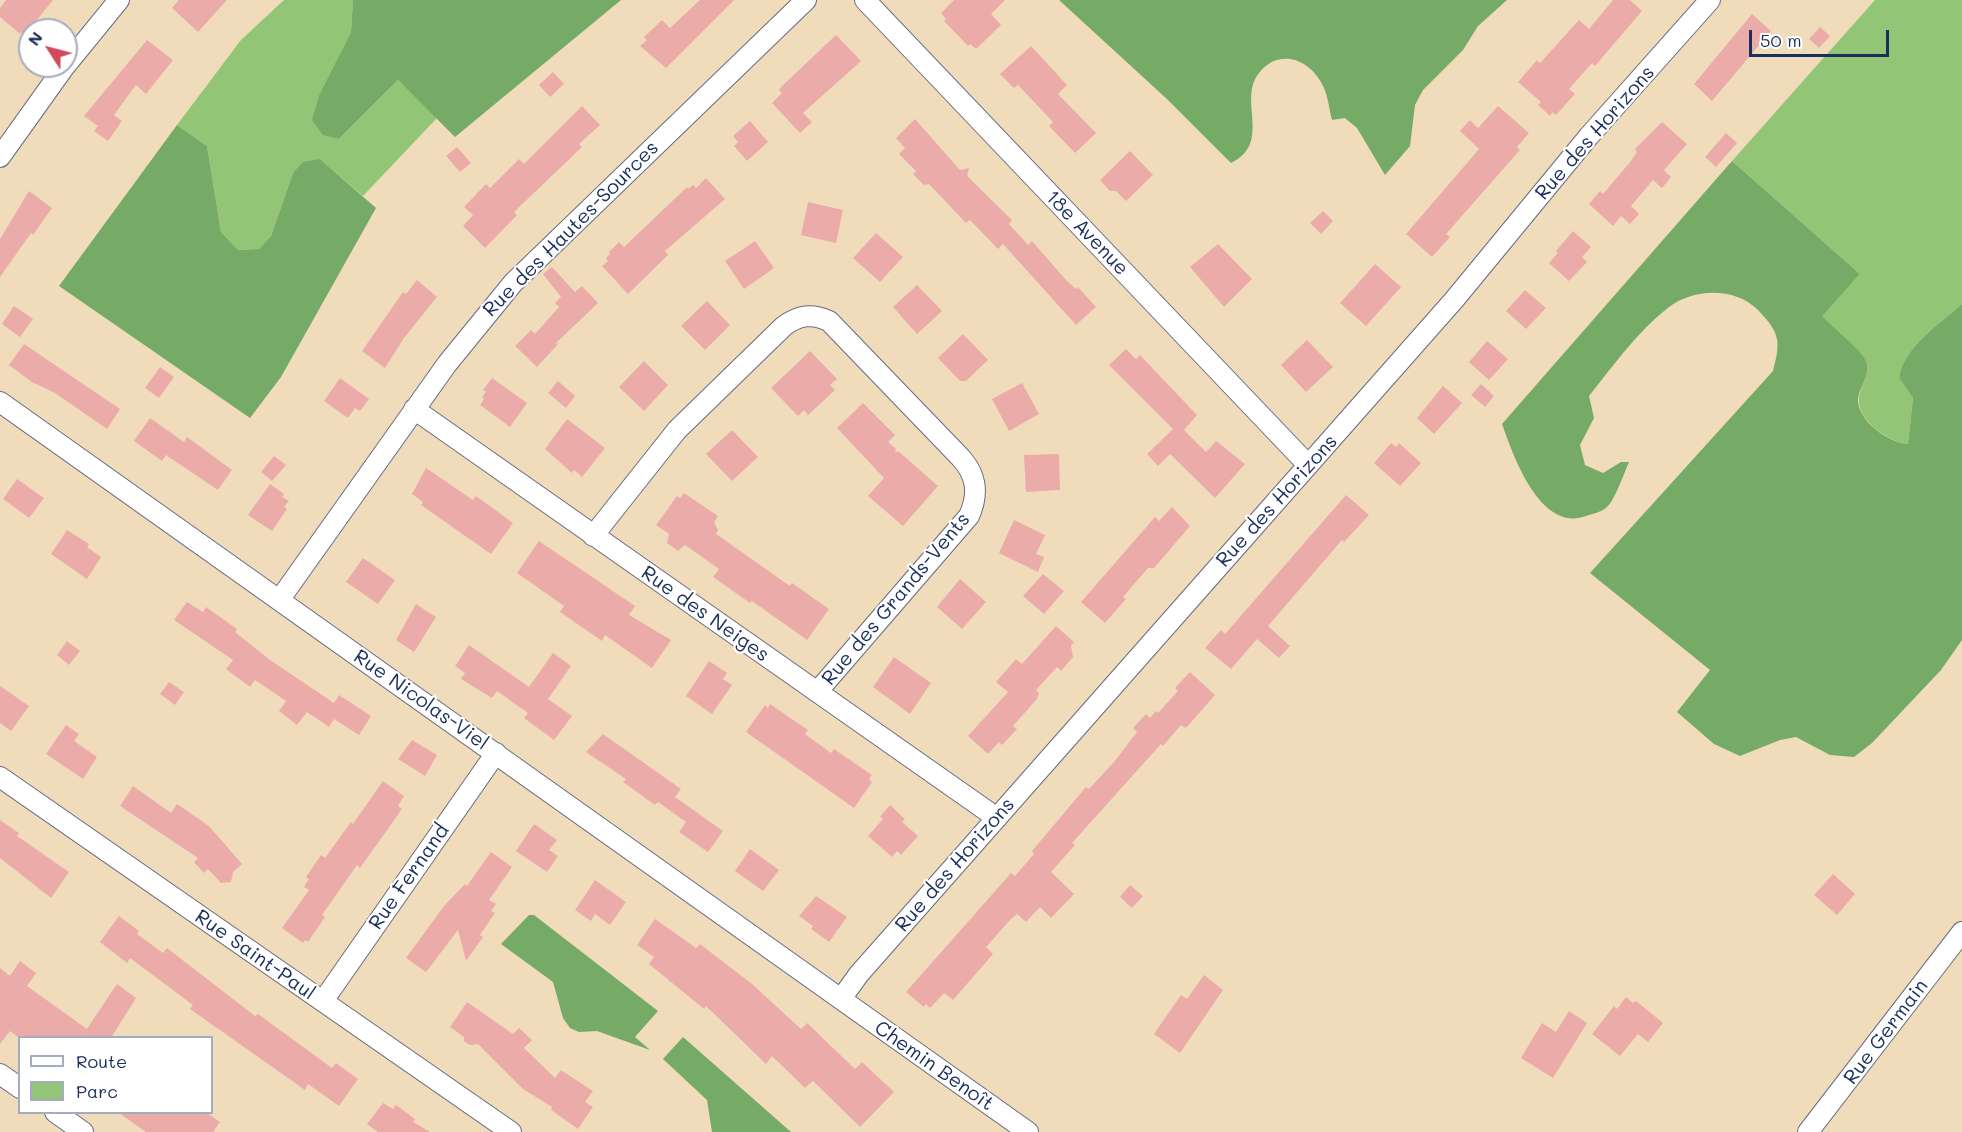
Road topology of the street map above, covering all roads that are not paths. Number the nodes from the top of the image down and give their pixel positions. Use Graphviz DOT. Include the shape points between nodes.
graph roads {
  1 [pos="119,0"];
  2 [pos="806,0"];
  3 [pos="865,0"];
  4 [pos="1710,0"];
  5 [pos="78,49"];
  6 [pos="56,78"];
  7 [pos="0,157"];
  8 [pos="0,402"];
  9 [pos="414,409"];
  10 [pos="1308,465"];
  11 [pos="593,536"];
  12 [pos="280,599"];
  13 [pos="817,692"];
  14 [pos="496,753"];
  15 [pos="0,777"];
  16 [pos="997,818"];
  17 [pos="1962,932"];
  18 [pos="841,999"];
  19 [pos="323,1001"];
  20 [pos="0,1074"];
  21 [pos="18,1087"];
  22 [pos="56,1114"];
  23 [pos="83,1132"];
  24 [pos="511,1132"];
  25 [pos="1028,1132"];
  26 [pos="1808,1132"];
  1 -- 5 [label="street"];
  2 -- 9 [label="street, Rue des Hautes-Sources" via="513,283"];
  3 -- 10 [label="street, 18e Avenue"];
  4 -- 10 [label="street, Rue des Horizons"];
  6 -- 7 [label="street"];
  8 -- 12 [label="street, Rue Nicolas-Viel"];
  9 -- 11 [label="street, Rue des Neiges"];
  9 -- 12 [label="street, Rue des Hautes-Sources"];
  10 -- 16 [label="street, Rue des Horizons"];
  11 -- 13 [label="street, Rue des Neiges"];
  11 -- 13 [label="street, Rue des Grands-Vents" via="677,430 784,326 801,316 820,316 829,321 961,458 975,479 976,492 969,516"];
  12 -- 14 [label="street, Rue Nicolas-Viel"];
  13 -- 16 [label="street, Rue des Neiges"];
  14 -- 18 [label="street, Rue Nicolas-Viel"];
  14 -- 19 [label="street, Rue Fernand"];
  15 -- 19 [label="street, Rue Saint-Paul"];
  16 -- 18 [label="street, Rue des Horizons"];
  17 -- 26 [label="street, Rue Germain"];
  18 -- 25 [label="street, Chemin Benoît"];
  19 -- 24 [label="street, Rue Saint-Paul"];
  20 -- 21 [label="street"];
  22 -- 23 [label="street"];
}
